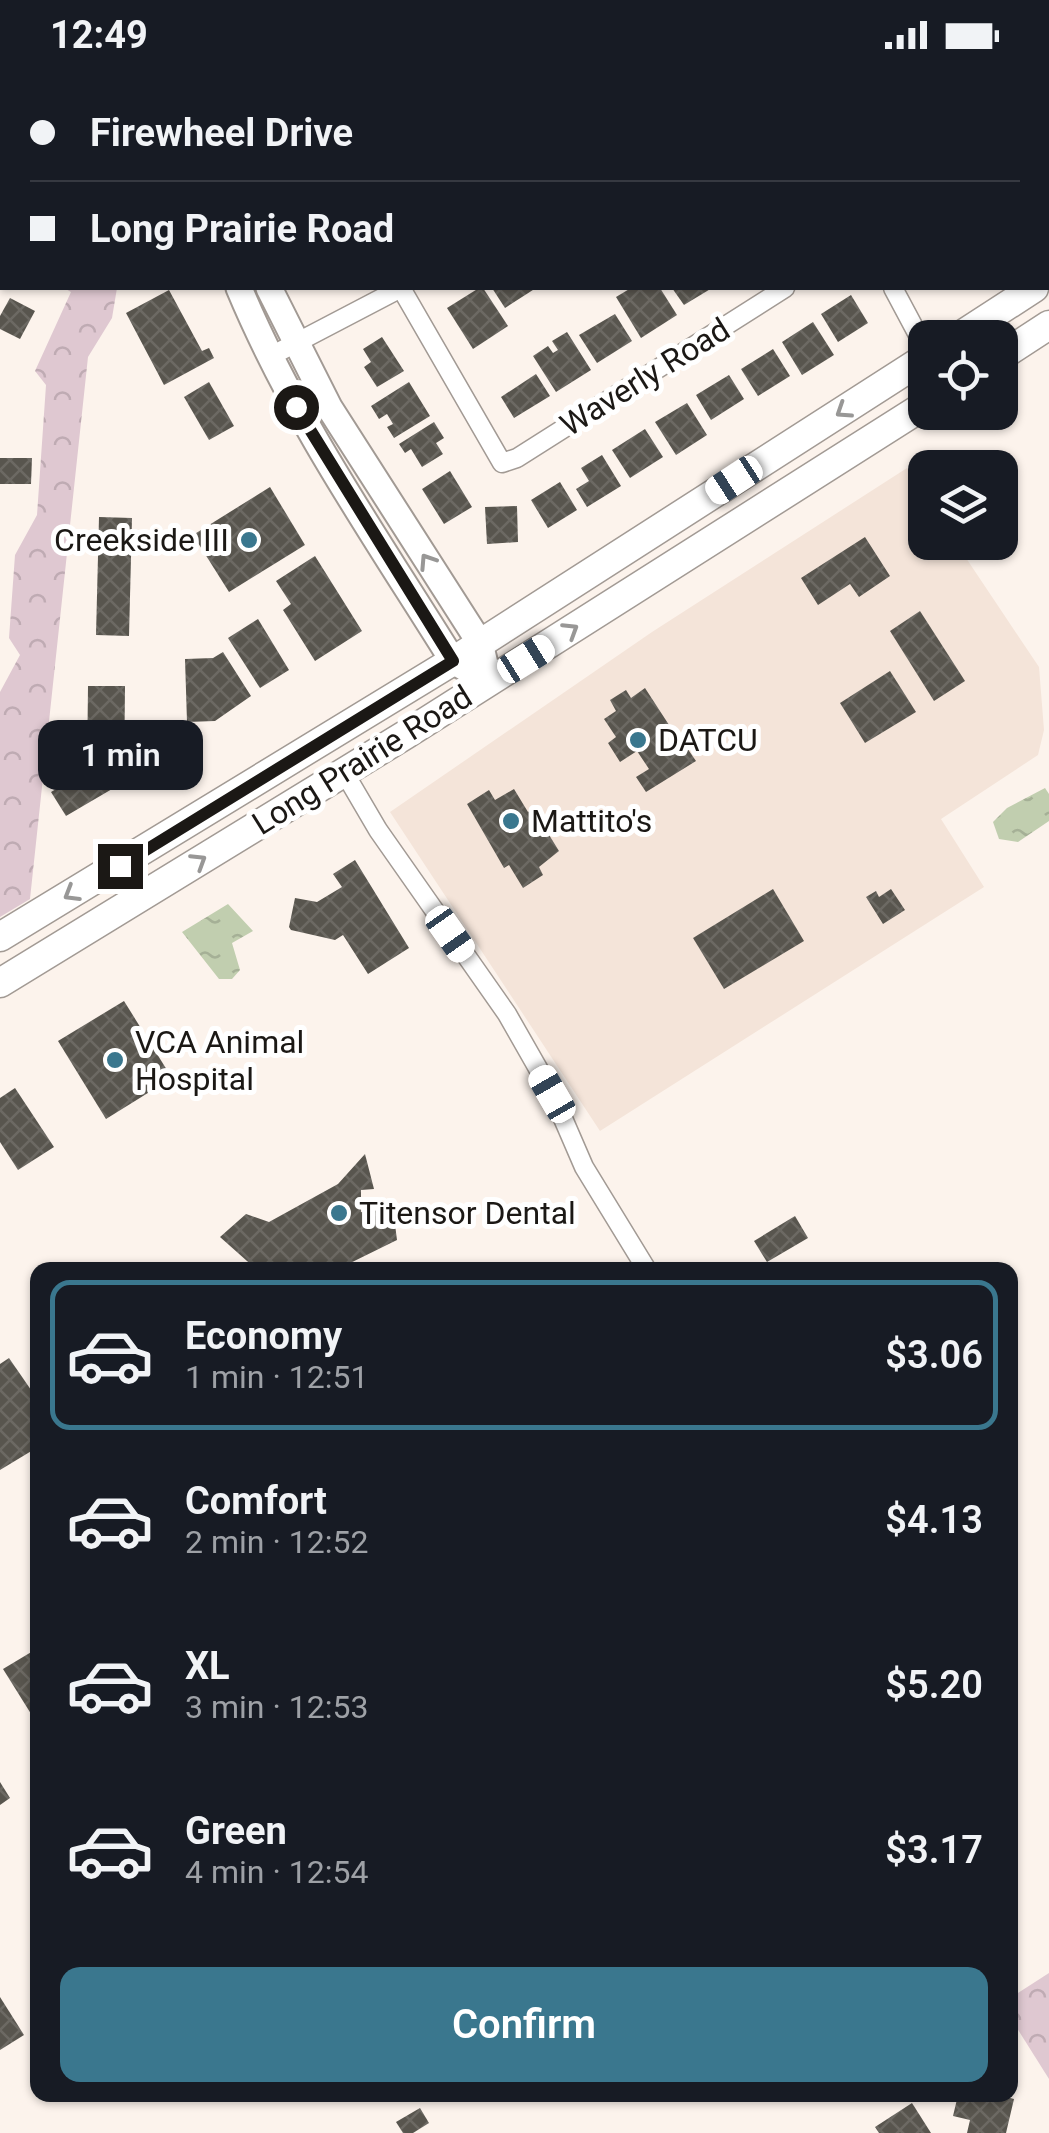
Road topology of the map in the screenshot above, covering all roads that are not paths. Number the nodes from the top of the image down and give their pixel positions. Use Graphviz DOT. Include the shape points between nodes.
graph roads {
  1 [pos="240,290"];
  2 [pos="271,290"];
  3 [pos="397,290"];
  4 [pos="402,290"];
  5 [pos="783,290"];
  6 [pos="894,290"];
  7 [pos="1031,290"];
  8 [pos="910,320"];
  9 [pos="985,320"];
  10 [pos="1049,325"];
  11 [pos="296,342"];
  12 [pos="1018,345"];
  13 [pos="269,357"];
  14 [pos="908,369"];
  15 [pos="908,416"];
  16 [pos="480,642"];
  17 [pos="453,661"];
  18 [pos="489,682"];
  19 [pos="344,772"];
  20 [pos="0,937"];
  21 [pos="0,983"];
  22 [pos="642,1262"];
  1 -- 13 [label="street"];
  2 -- 11 [label="street"];
  3 -- 11 [label="street"];
  4 -- 5 [label="street, Waverly Road" via="502,463"];
  6 -- 8 [label="street"];
  7 -- 9 [label="main road"];
  10 -- 12 [label="main road"];
  11 -- 13 [label="street"];
  16 -- 11 [label="street, one-way" via="328,406"];
  13 -- 17 [label="street"];
  14 -- 16 [label="main road, Long Prairie Road, one-way"];
  18 -- 15 [label="main road, Long Prairie Road, one-way"];
  16 -- 17 [label="main road, Long Prairie Road"];
  16 -- 18 [label="street"];
  17 -- 18 [label="street"];
  17 -- 20 [label="main road, Long Prairie Road, one-way"];
  18 -- 19 [label="main road, Long Prairie Road"];
  21 -- 19 [label="main road, Long Prairie Road, one-way"];
  19 -- 22 [label="street" via="506,1014 584,1167"];
}
